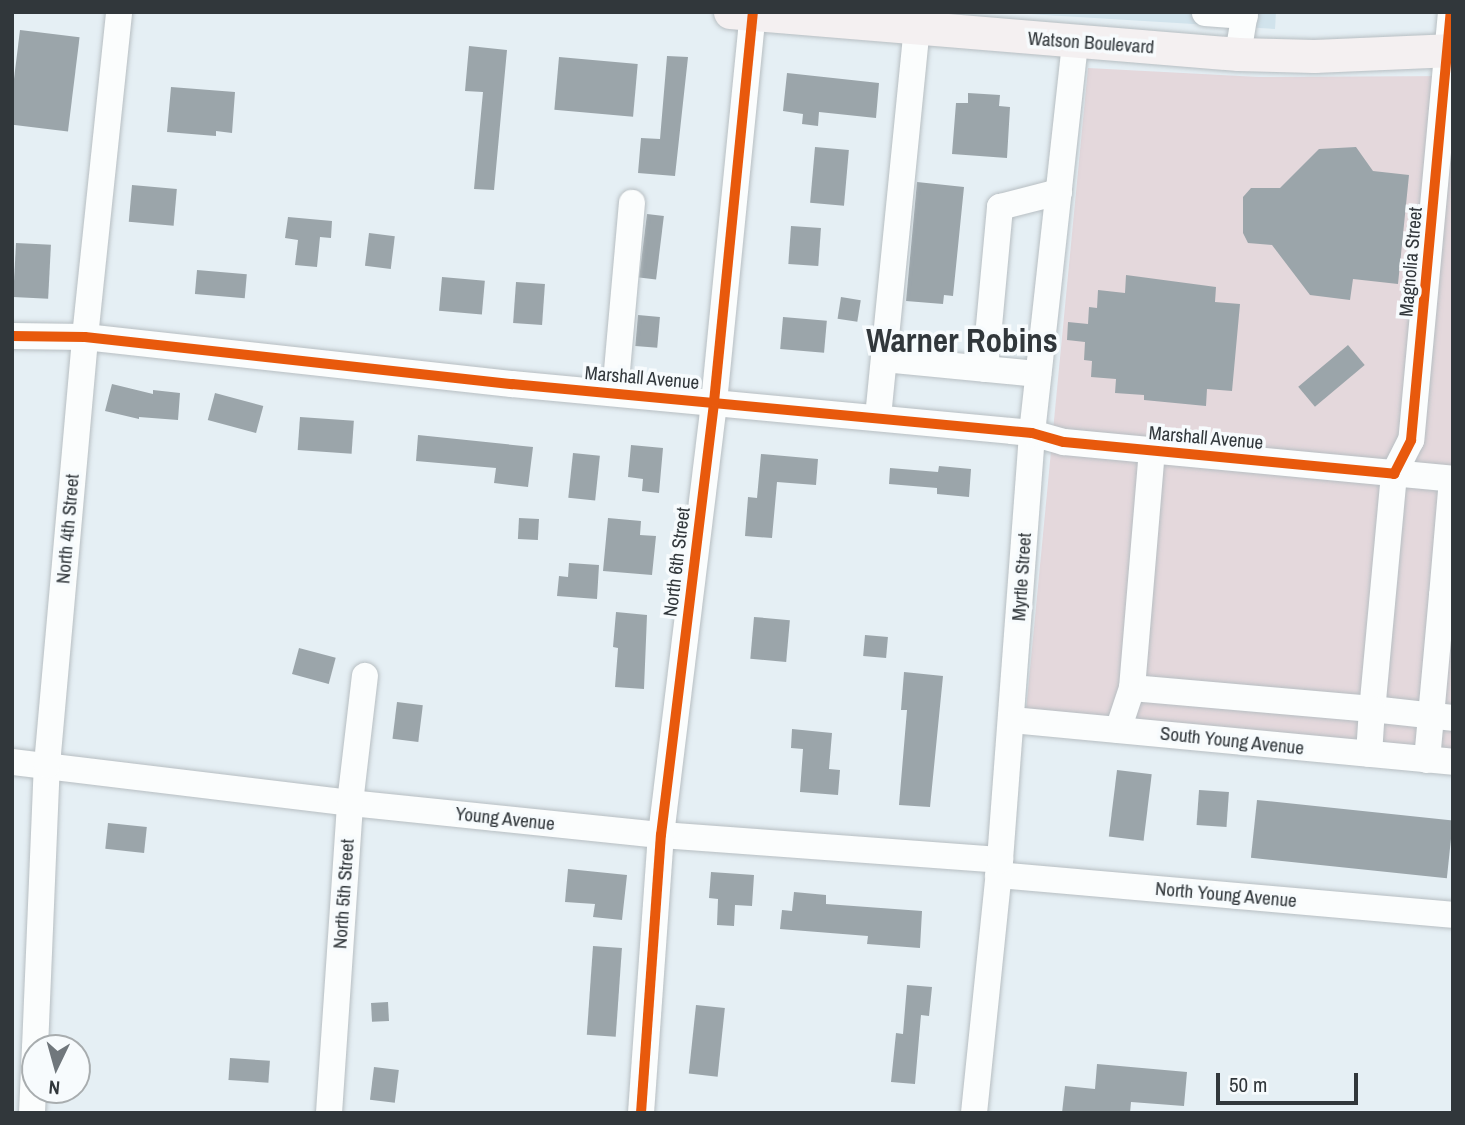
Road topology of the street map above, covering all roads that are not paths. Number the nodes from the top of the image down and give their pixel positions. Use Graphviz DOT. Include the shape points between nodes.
graph roads {
  1 [pos="119,12"];
  2 [pos="1451,12"];
  3 [pos="745,13"];
  4 [pos="1205,13"];
  5 [pos="1245,14"];
  6 [pos="917,29"];
  7 [pos="1075,42"];
  8 [pos="1450,50"];
  9 [pos="1238,54"];
  10 [pos="1059,192"];
  11 [pos="632,203"];
  12 [pos="12,336"];
  13 [pos="85,337"];
  14 [pos="884,359"];
  15 [pos="985,369"];
  16 [pos="1038,374"];
  17 [pos="615,393"];
  18 [pos="714,402"];
  19 [pos="878,417"];
  20 [pos="1032,433"];
  21 [pos="1152,450"];
  22 [pos="1394,474"];
  23 [pos="1452,479"];
  24 [pos="1448,596"];
  25 [pos="365,676"];
  26 [pos="1132,688"];
  27 [pos="1372,709"];
  28 [pos="1442,717"];
  29 [pos="1012,720"];
  30 [pos="1118,730"];
  31 [pos="1369,754"];
  32 [pos="1440,761"];
  33 [pos="12,762"];
  34 [pos="47,765"];
  35 [pos="350,803"];
  36 [pos="661,835"];
  37 [pos="999,867"];
  38 [pos="1453,915"];
  39 [pos="36,1034"];
  40 [pos="329,1113"];
  41 [pos="641,1113"];
  42 [pos="974,1113"];
  1 -- 13 [label="street, North 4th Street"];
  2 -- 8 [label="street, Magnolia Street"];
  3 -- 6 [label="main road, Watson Boulevard"];
  3 -- 18 [label="street, North 6th Street"];
  4 -- 5 [label="street"];
  5 -- 9 [label="street"];
  6 -- 7 [label="main road, Watson Boulevard"];
  6 -- 14 [label="street"];
  7 -- 9 [label="main road, Watson Boulevard"];
  7 -- 10 [label="street, Myrtle Street"];
  8 -- 9 [label="main road, Watson Boulevard"];
  8 -- 22 [label="street, Magnolia Street" via="1411,440"];
  10 -- 15 [label="street" via="1000,207"];
  10 -- 16 [label="street, Myrtle Street"];
  11 -- 17 [label="street"];
  12 -- 13 [label="street, Marshall Avenue"];
  13 -- 17 [label="street, Marshall Avenue"];
  13 -- 34 [label="street, North 4th Street"];
  14 -- 15 [label="street"];
  14 -- 19 [label="street"];
  15 -- 16 [label="street"];
  16 -- 20 [label="street, Myrtle Street"];
  17 -- 18 [label="street, Marshall Avenue"];
  18 -- 19 [label="street, Marshall Avenue"];
  18 -- 36 [label="street, North 6th Street"];
  19 -- 20 [label="street, Marshall Avenue"];
  20 -- 21 [label="street, Marshall Avenue" via="1064,442"];
  20 -- 29 [label="street, Myrtle Street"];
  21 -- 22 [label="street, Marshall Avenue"];
  21 -- 26 [label="street"];
  22 -- 23 [label="street, Marshall Avenue"];
  22 -- 27 [label="street"];
  23 -- 24 [label="street"];
  24 -- 28 [label="street"];
  25 -- 35 [label="street, North 5th Street"];
  26 -- 27 [label="street"];
  26 -- 30 [label="street"];
  27 -- 28 [label="street"];
  27 -- 31 [label="street"];
  28 -- 32 [label="street"];
  29 -- 30 [label="street, South Young Avenue"];
  29 -- 37 [label="street, Myrtle Street"];
  30 -- 31 [label="street, South Young Avenue"];
  31 -- 32 [label="street, South Young Avenue"];
  33 -- 34 [label="street, Young Avenue"];
  34 -- 35 [label="street, Young Avenue"];
  34 -- 39 [label="street, North 4th Street"];
  35 -- 36 [label="street, Young Avenue"];
  35 -- 40 [label="street, North 5th Street"];
  36 -- 37 [label="street, Young Avenue"];
  36 -- 41 [label="street, North 6th Street"];
  37 -- 38 [label="street, North Young Avenue"];
  37 -- 42 [label="street, Myrtle Street"];
}
